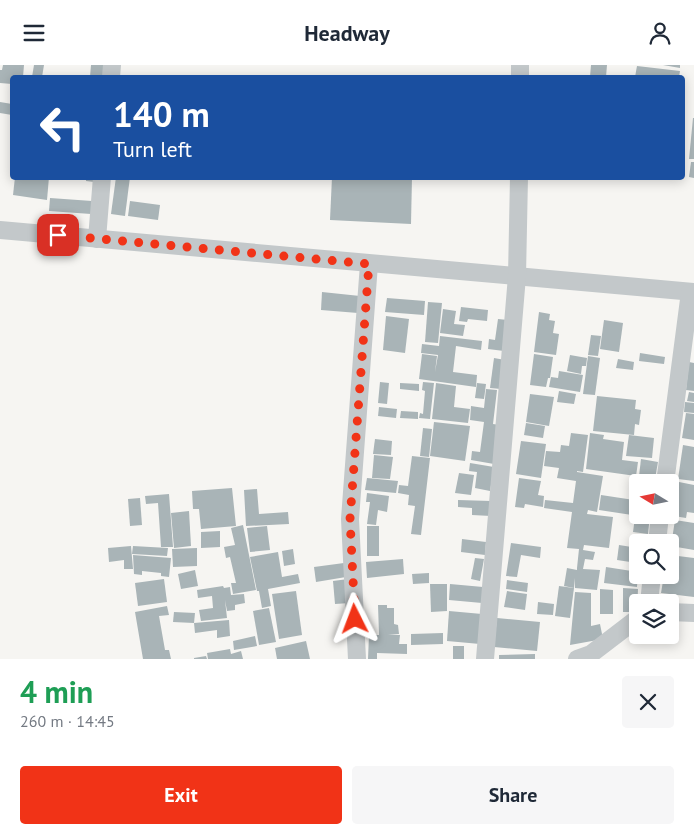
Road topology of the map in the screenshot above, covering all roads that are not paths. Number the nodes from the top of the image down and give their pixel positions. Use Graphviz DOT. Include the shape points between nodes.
graph roads {
  1 [pos="102,180"];
  2 [pos="519,180"];
  3 [pos="0,230"];
  4 [pos="97,239"];
  5 [pos="369,264"];
  6 [pos="517,276"];
  7 [pos="692,292"];
  8 [pos="666,474"];
  9 [pos="679,612"];
  10 [pos="694,613"];
  11 [pos="629,626"];
  12 [pos="357,659"];
  13 [pos="485,659"];
  14 [pos="577,659"];
  1 -- 4 [label="street"];
  2 -- 6 [label="street"];
  3 -- 4 [label="street"];
  4 -- 5 [label="street"];
  5 -- 6 [label="street"];
  5 -- 12 [label="street" via="350,519"];
  6 -- 7 [label="street"];
  6 -- 13 [label="street"];
  7 -- 8 [label="street"];
  9 -- 10 [label="street"];
  11 -- 14 [label="street" via="591,654"];
}
